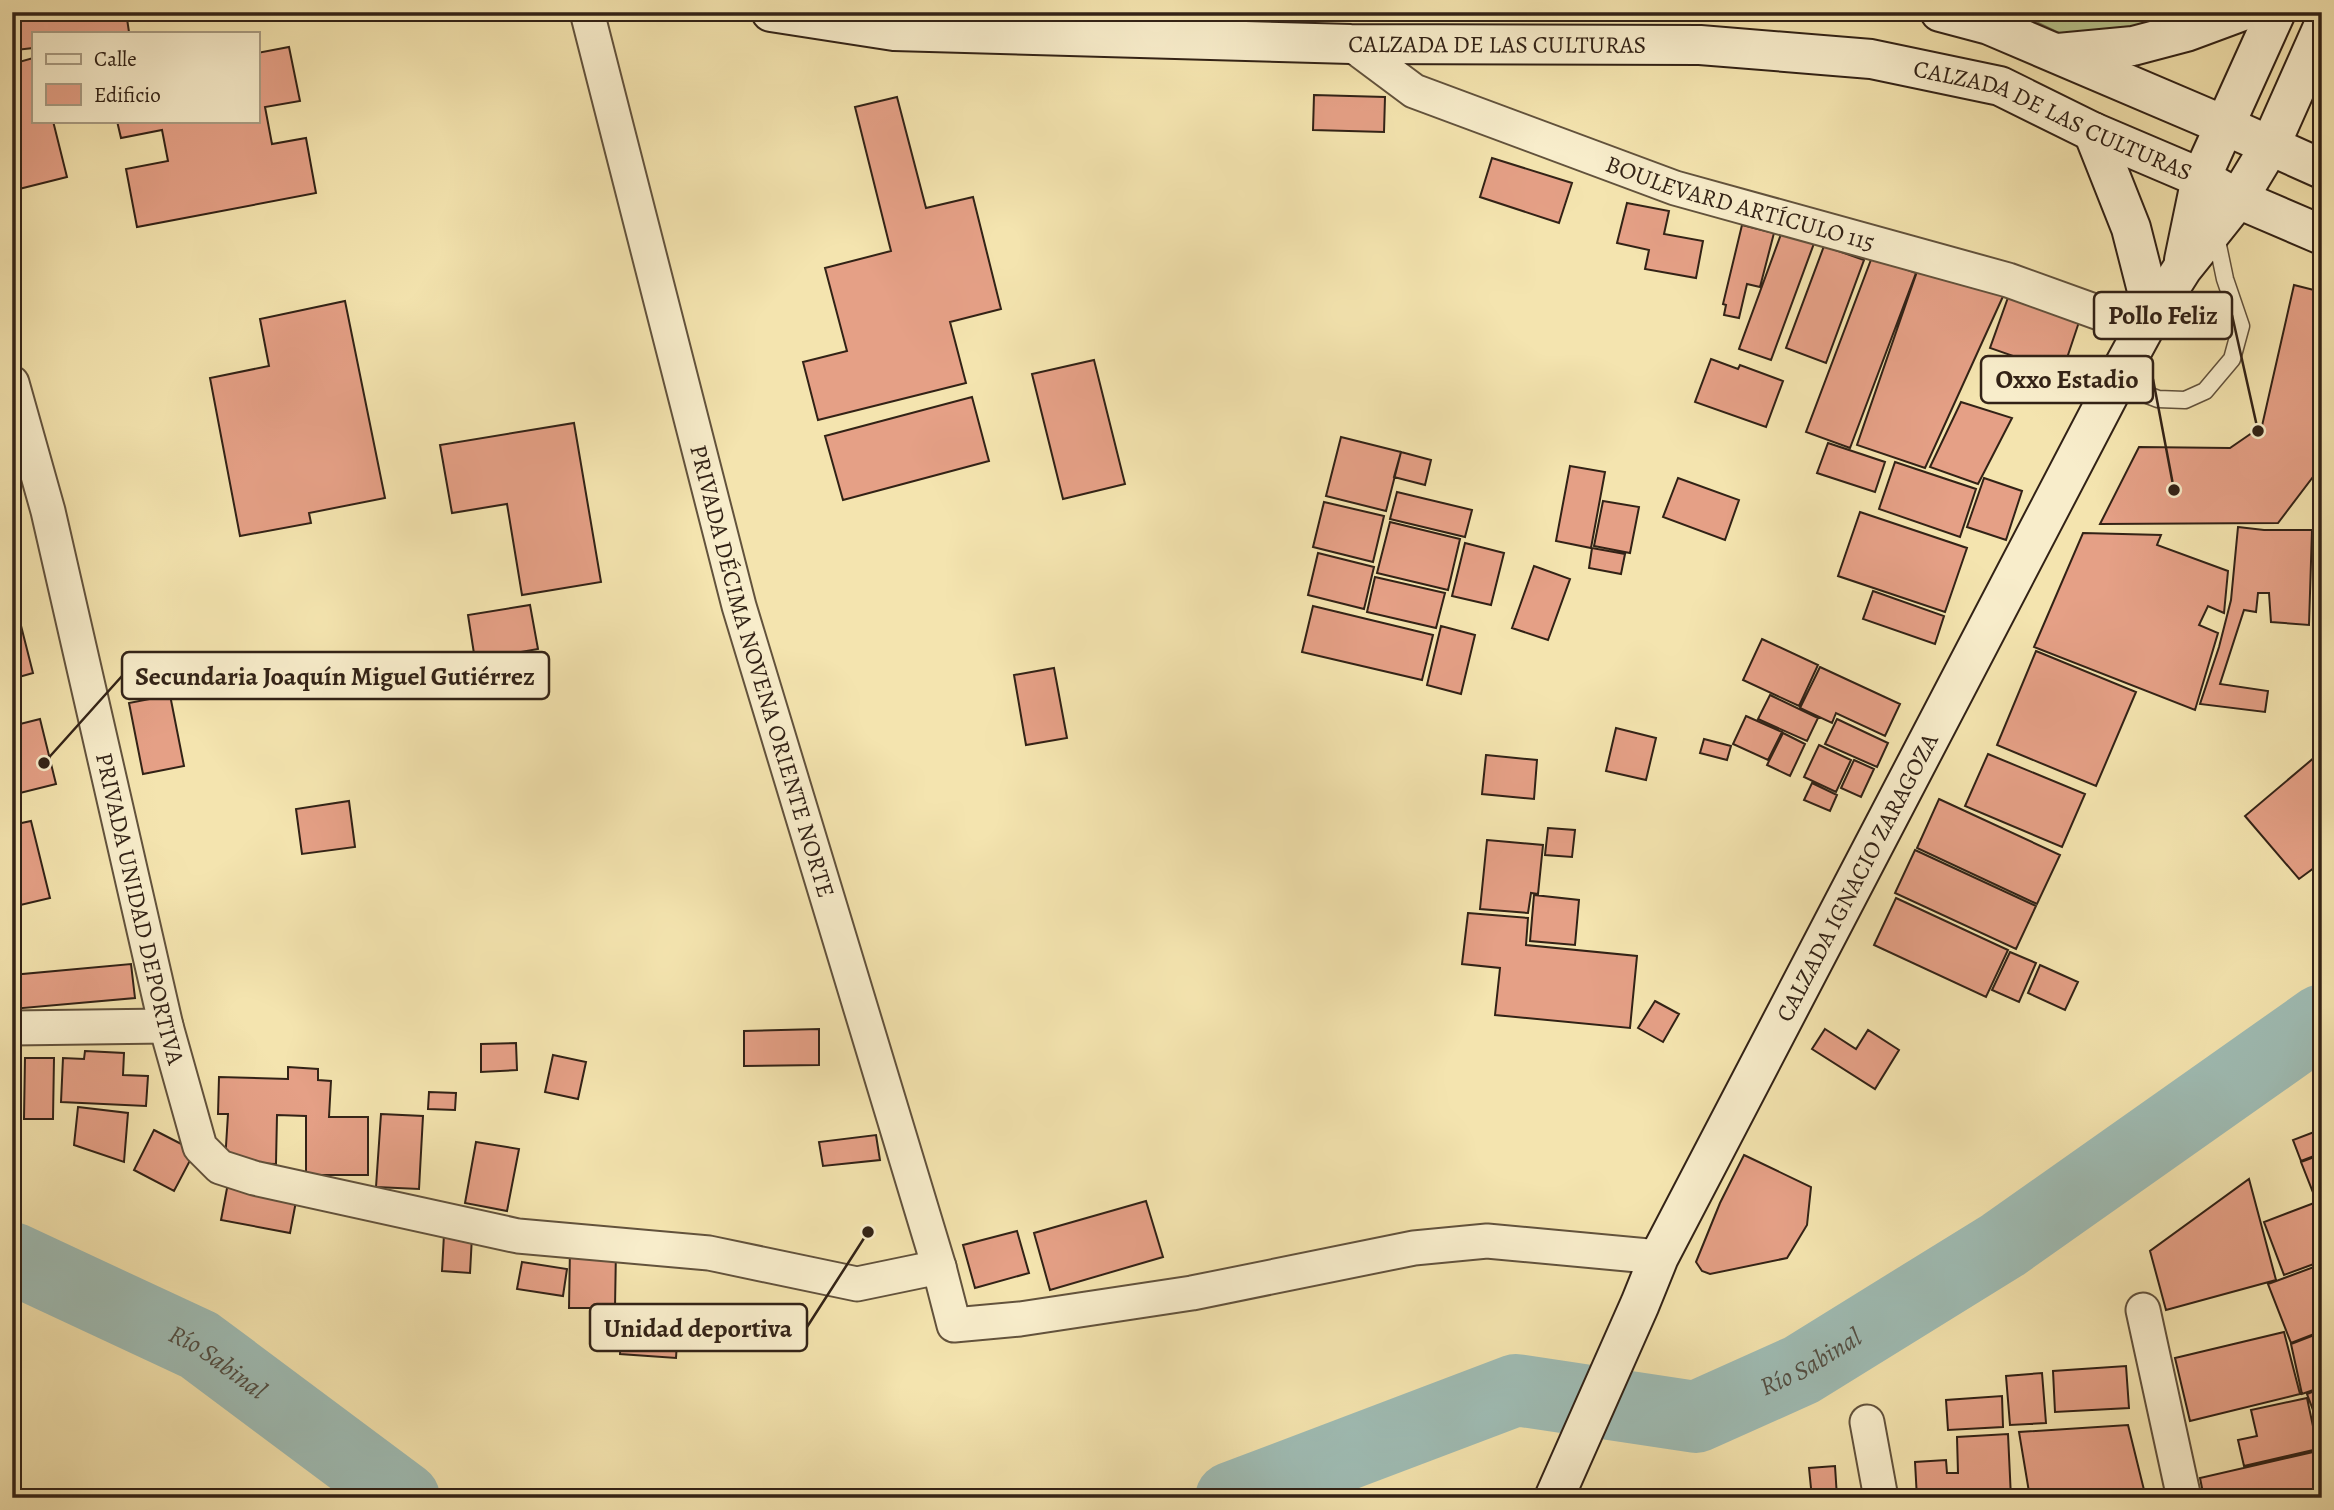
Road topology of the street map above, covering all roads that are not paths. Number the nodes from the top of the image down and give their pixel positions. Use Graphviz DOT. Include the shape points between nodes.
graph roads {
  1 [pos="587,12"];
  2 [pos="771,12"];
  3 [pos="1940,12"];
  4 [pos="2240,12"];
  5 [pos="2276,12"];
  6 [pos="1985,19"];
  7 [pos="2322,29"];
  8 [pos="1351,44"];
  9 [pos="2053,53"];
  10 [pos="2226,126"];
  11 [pos="2093,132"];
  12 [pos="2270,146"];
  13 [pos="2322,169"];
  14 [pos="2201,178"];
  15 [pos="2238,199"];
  16 [pos="2204,223"];
  17 [pos="2322,235"];
  18 [pos="2148,322"];
  19 [pos="12,383"];
  20 [pos="2116,383"];
  21 [pos="166,1026"];
  22 [pos="12,1028"];
  23 [pos="1658,1257"];
  24 [pos="939,1267"];
  25 [pos="2143,1310"];
  26 [pos="1867,1422"];
  27 [pos="1559,1487"];
  28 [pos="1881,1498"];
  29 [pos="2184,1498"];
  1 -- 24 [label="street, PRIVADA DÉCIMA NOVENA ORIENTE NORTE" via="739,606"];
  2 -- 8 [label="main road, CALZADA DE LAS CULTURAS" via="894,31"];
  3 -- 6 [label="main road"];
  4 -- 9 [label="main road" via="2186,33 2133,46"];
  5 -- 10 [label="main road, CALZADA IGNACIO ZARAGOZA"];
  6 -- 9 [label="main road"];
  7 -- 12 [label="main road, CALZADA IGNACIO ZARAGOZA"];
  8 -- 11 [label="main road, CALZADA DE LAS CULTURAS" via="1700,45 1871,59 2000,86"];
  8 -- 18 [label="street, BOULEVARD ARTÍCULO 115" via="1414,91 1675,188"];
  9 -- 10 [label="main road"];
  10 -- 12 [label="main road"];
  10 -- 14 [label="main road, CALZADA IGNACIO ZARAGOZA"];
  11 -- 14 [label="main road, CALZADA DE LAS CULTURAS"];
  11 -- 18 [label="main road" via="2131,228"];
  12 -- 13 [label="main road"];
  12 -- 15 [label="main road, CALZADA IGNACIO ZARAGOZA"];
  14 -- 15 [label="main road, CALZADA DE LAS CULTURAS"];
  14 -- 16 [label="main road, CALZADA IGNACIO ZARAGOZA"];
  15 -- 16 [label="main road, CALZADA IGNACIO ZARAGOZA"];
  15 -- 17 [label="main road, CALZADA DE LAS CULTURAS"];
  16 -- 18 [label="main road, CALZADA IGNACIO ZARAGOZA"];
  16 -- 20 [label="lane" via="2241,326 2232,359 2205,391 2185,400 2158,399"];
  18 -- 20 [label="main road, CALZADA IGNACIO ZARAGOZA"];
  19 -- 21 [label="street, PRIVADA UNIDAD DEPORTIVA" via="48,512"];
  20 -- 23 [label="main road, CALZADA IGNACIO ZARAGOZA"];
  21 -- 22 [label="street"];
  21 -- 24 [label="street, PRIVADA UNIDAD DEPORTIVA" via="200,1147 220,1167 254,1178 518,1236 709,1253 858,1284"];
  23 -- 24 [label="street, PRIVADA DÉCIMA NOVENA ORIENTE NORTE" via="1487,1241 1414,1248 1179,1296 954,1325"];
  23 -- 27 [label="main road, CALZADA IGNACIO ZARAGOZA"];
  25 -- 29 [label="street"];
  26 -- 28 [label="street"];
}
